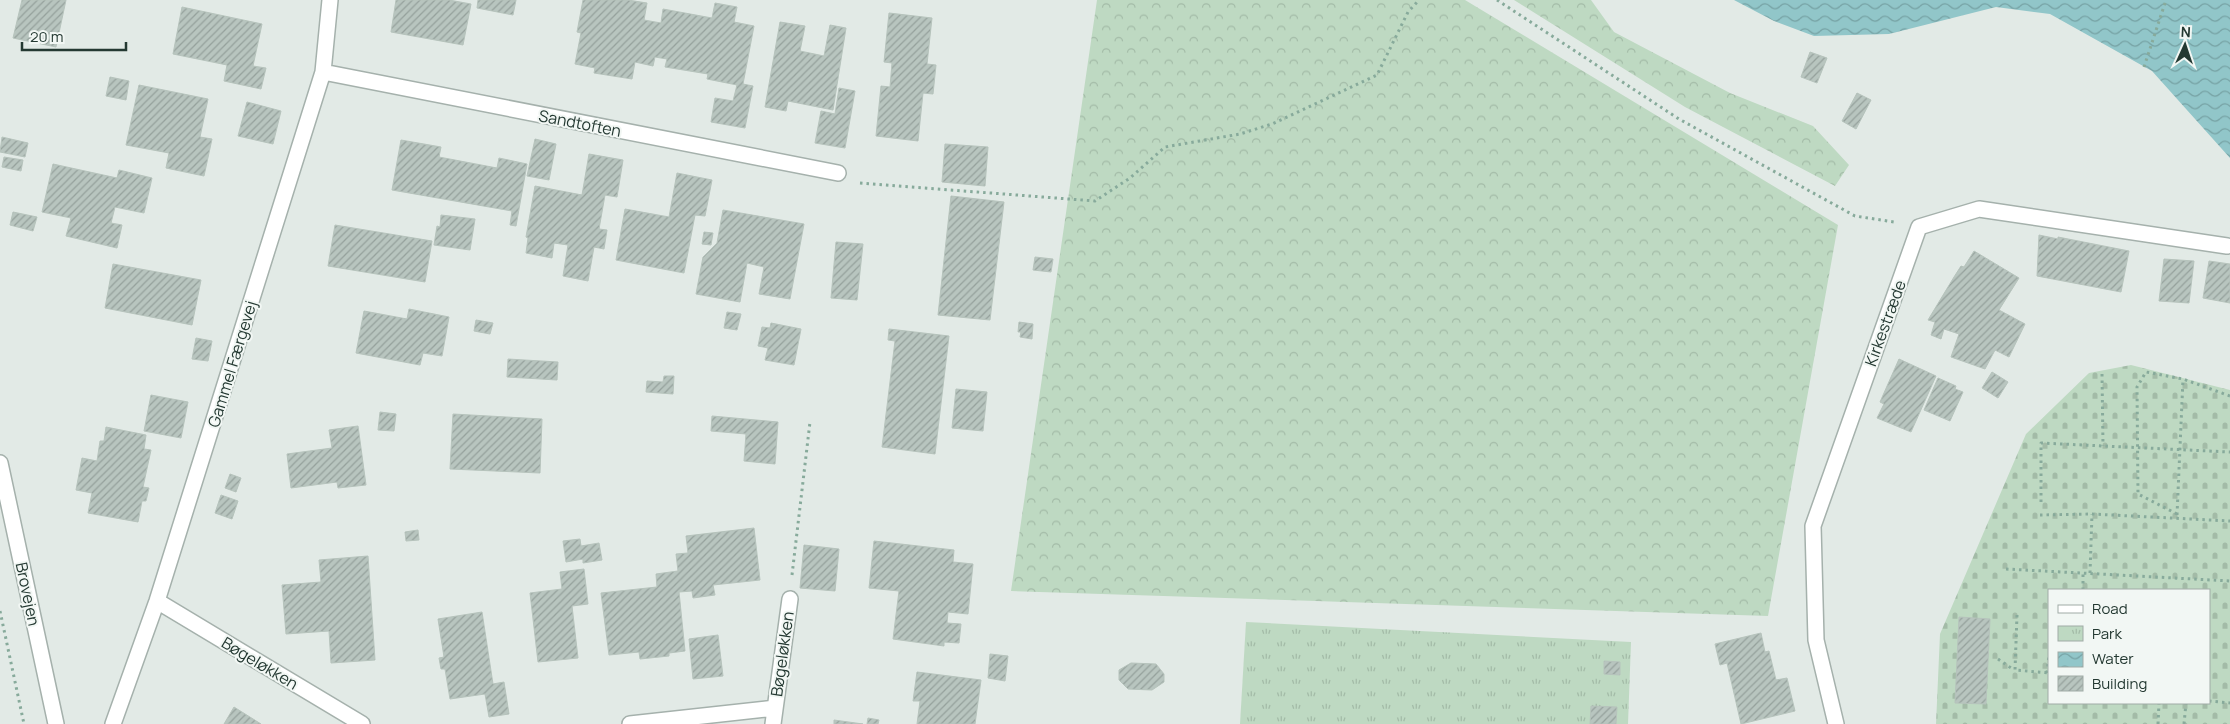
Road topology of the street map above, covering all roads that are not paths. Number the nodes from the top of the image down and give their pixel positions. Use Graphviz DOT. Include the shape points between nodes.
graph roads {
  1 [pos="330,0"];
  2 [pos="324,72"];
  3 [pos="838,173"];
  4 [pos="2227,246"];
  5 [pos="0,463"];
  6 [pos="790,599"];
  7 [pos="157,601"];
  8 [pos="775,708"];
  9 [pos="56,724"];
  10 [pos="113,724"];
  11 [pos="362,724"];
  12 [pos="630,724"];
  13 [pos="773,724"];
  14 [pos="1836,724"];
  1 -- 2 [label="street, Gammel Færgevej"];
  2 -- 3 [label="street, Sandtoften"];
  2 -- 7 [label="street, Gammel Færgevej"];
  4 -- 14 [label="street, Kirkestræde" via="1979,209 1919,227 1813,526 1816,640"];
  5 -- 9 [label="street, Brovejen"];
  6 -- 8 [label="street, Bøgeløkken"];
  7 -- 10 [label="street, Gammel Færgevej"];
  7 -- 11 [label="street, Bøgeløkken"];
  8 -- 12 [label="street, Bøgeløkken"];
  8 -- 13 [label="street, Bøgeløkken"];
}
